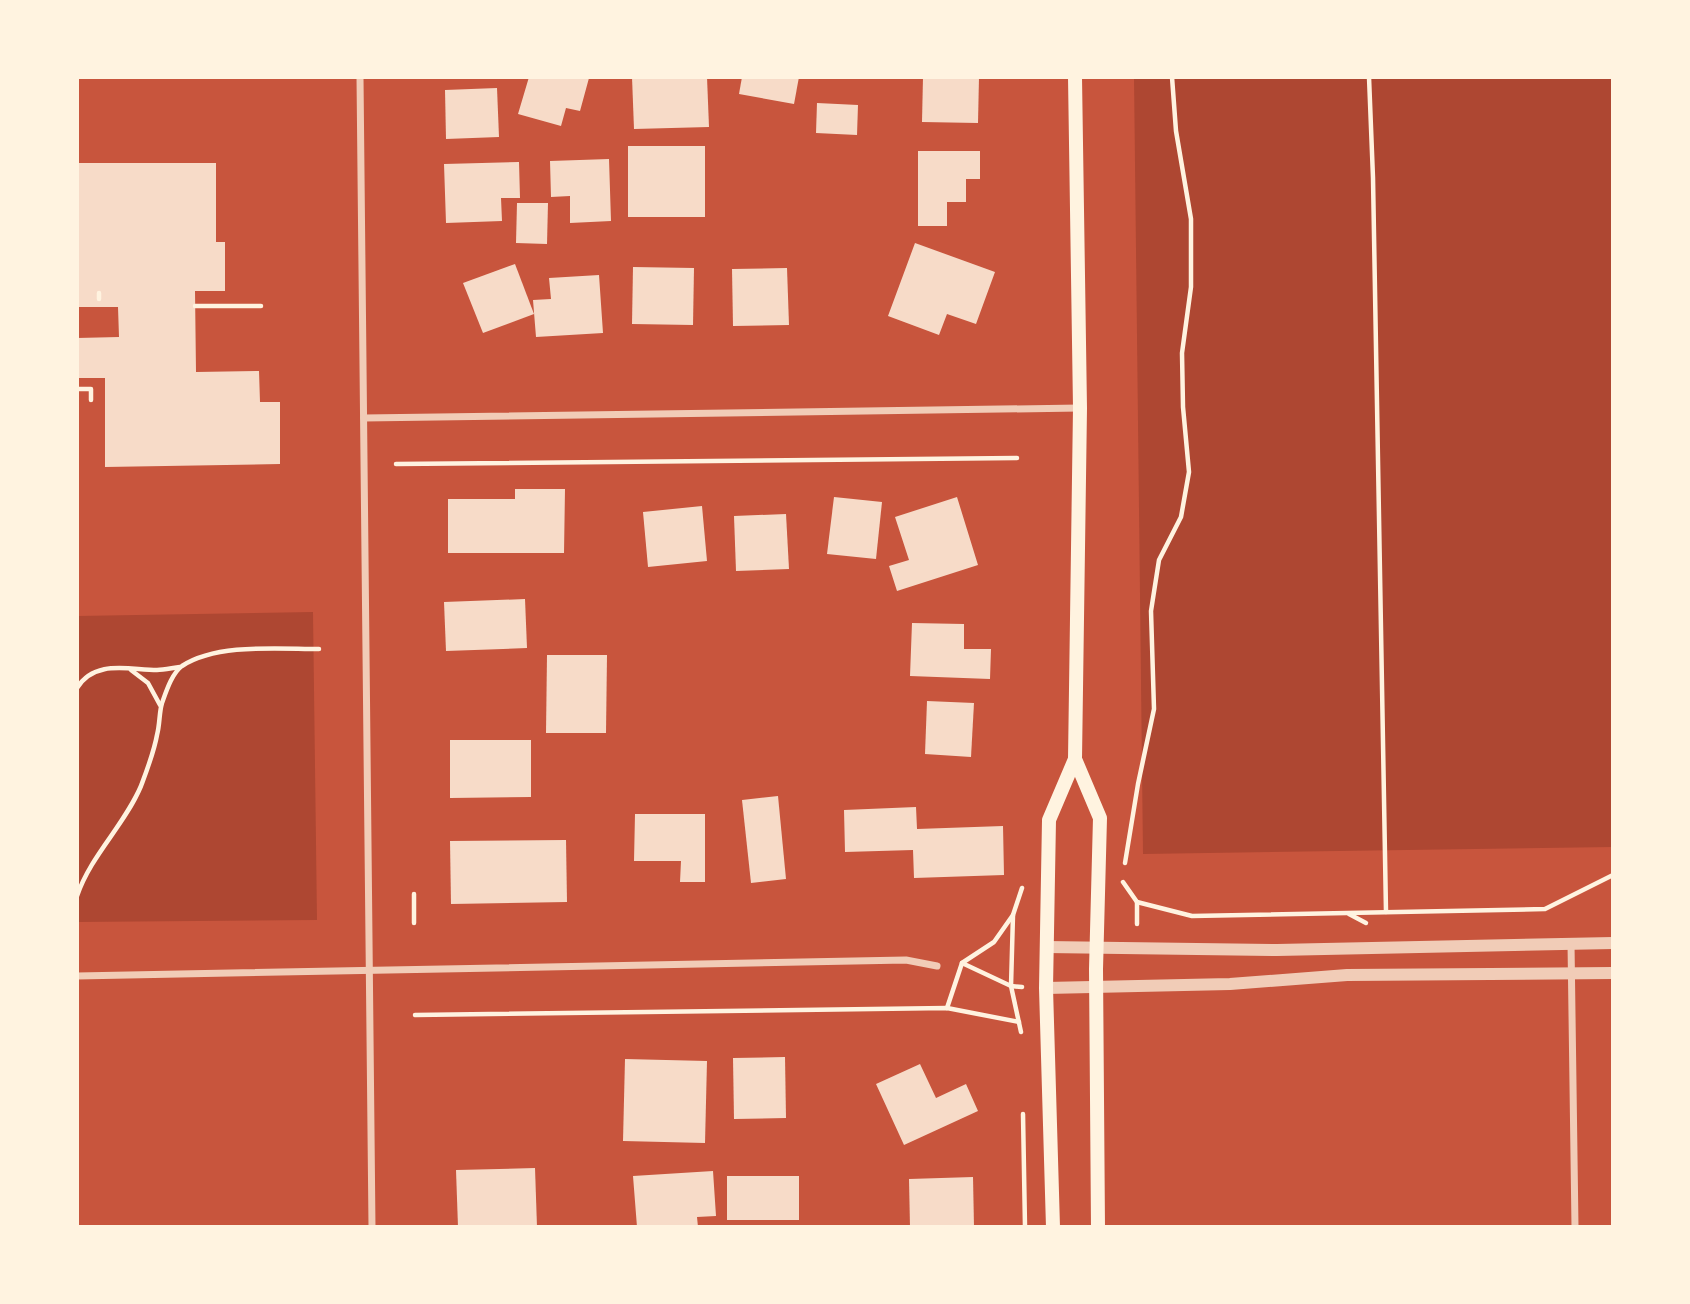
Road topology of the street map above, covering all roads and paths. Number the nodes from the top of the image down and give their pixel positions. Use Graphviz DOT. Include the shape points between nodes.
graph roads {
  1 [pos="360,77"];
  2 [pos="1075,77"];
  3 [pos="1172,77"];
  4 [pos="1369,77"];
  5 [pos="99,292"];
  6 [pos="99,299"];
  7 [pos="195,306"];
  8 [pos="261,306"];
  9 [pos="77,389"];
  10 [pos="91,400"];
  11 [pos="1080,408"];
  12 [pos="364,418"];
  13 [pos="1017,457"];
  14 [pos="396,464"];
  15 [pos="319,649"];
  16 [pos="180,667"];
  17 [pos="130,669"];
  18 [pos="77,688"];
  19 [pos="161,706"];
  20 [pos="1076,759"];
  21 [pos="1613,875"];
  22 [pos="1024,882"];
  23 [pos="414,894"];
  24 [pos="77,896"];
  25 [pos="1137,902"];
  26 [pos="1386,912"];
  27 [pos="1013,915"];
  28 [pos="414,923"];
  29 [pos="1137,924"];
  30 [pos="1571,942"];
  31 [pos="1613,943"];
  32 [pos="1046,947"];
  33 [pos="1097,947"];
  34 [pos="962,962"];
  35 [pos="937,966"];
  36 [pos="369,970"];
  37 [pos="1613,973"];
  38 [pos="1571,974"];
  39 [pos="77,976"];
  40 [pos="1011,986"];
  41 [pos="1096,986"];
  42 [pos="1046,988"];
  43 [pos="947,1008"];
  44 [pos="415,1015"];
  45 [pos="1019,1022"];
  46 [pos="1021,1046"];
  47 [pos="1023,1101"];
  48 [pos="372,1227"];
  49 [pos="1025,1227"];
  50 [pos="1053,1227"];
  51 [pos="1098,1227"];
  52 [pos="1575,1227"];
  1 -- 12 [label="street"];
  2 -- 11 [label="main road"];
  3 -- 25 [label="path" via="1191,219 1191,287 1182,354 1189,472 1181,517 1159,560 1151,611 1154,709 1123,883"];
  4 -- 26 [label="path"];
  5 -- 6 [label="path"];
  7 -- 8 [label="path"];
  9 -- 10 [label="path" via="91,389"];
  11 -- 12 [label="street"];
  11 -- 20 [label="main road"];
  12 -- 36 [label="street"];
  13 -- 14 [label="path"];
  15 -- 16 [label="path" via="246,649"];
  16 -- 17 [label="path"];
  16 -- 19 [label="path"];
  17 -- 18 [label="path" via="103,668"];
  17 -- 19 [label="path" via="148,683"];
  19 -- 24 [label="path" via="157,736 129,811 88,868"];
  20 -- 32 [label="main road" via="1049,820"];
  20 -- 33 [label="main road" via="1100,818"];
  21 -- 26 [label="path" via="1545,909"];
  22 -- 27 [label="path"];
  23 -- 28 [label="path"];
  25 -- 26 [label="path" via="1192,916"];
  25 -- 29 [label="path"];
  27 -- 34 [label="path" via="994,942"];
  27 -- 40 [label="path"];
  30 -- 31 [label="street"];
  30 -- 33 [label="street" via="1277,950"];
  30 -- 38 [label="street"];
  32 -- 33 [label="street"];
  32 -- 42 [label="main road"];
  33 -- 41 [label="main road"];
  34 -- 35 [label="path"];
  34 -- 40 [label="path"];
  34 -- 43 [label="path"];
  35 -- 36 [label="street" via="906,960"];
  36 -- 39 [label="street"];
  36 -- 48 [label="street"];
  37 -- 38 [label="street"];
  38 -- 41 [label="street" via="1347,975 1230,984"];
  38 -- 52 [label="street"];
  40 -- 45 [label="path"];
  41 -- 42 [label="street"];
  41 -- 51 [label="main road"];
  42 -- 50 [label="main road"];
  43 -- 44 [label="path"];
  43 -- 45 [label="path"];
  45 -- 46 [label="path"];
  47 -- 49 [label="path"];
}
